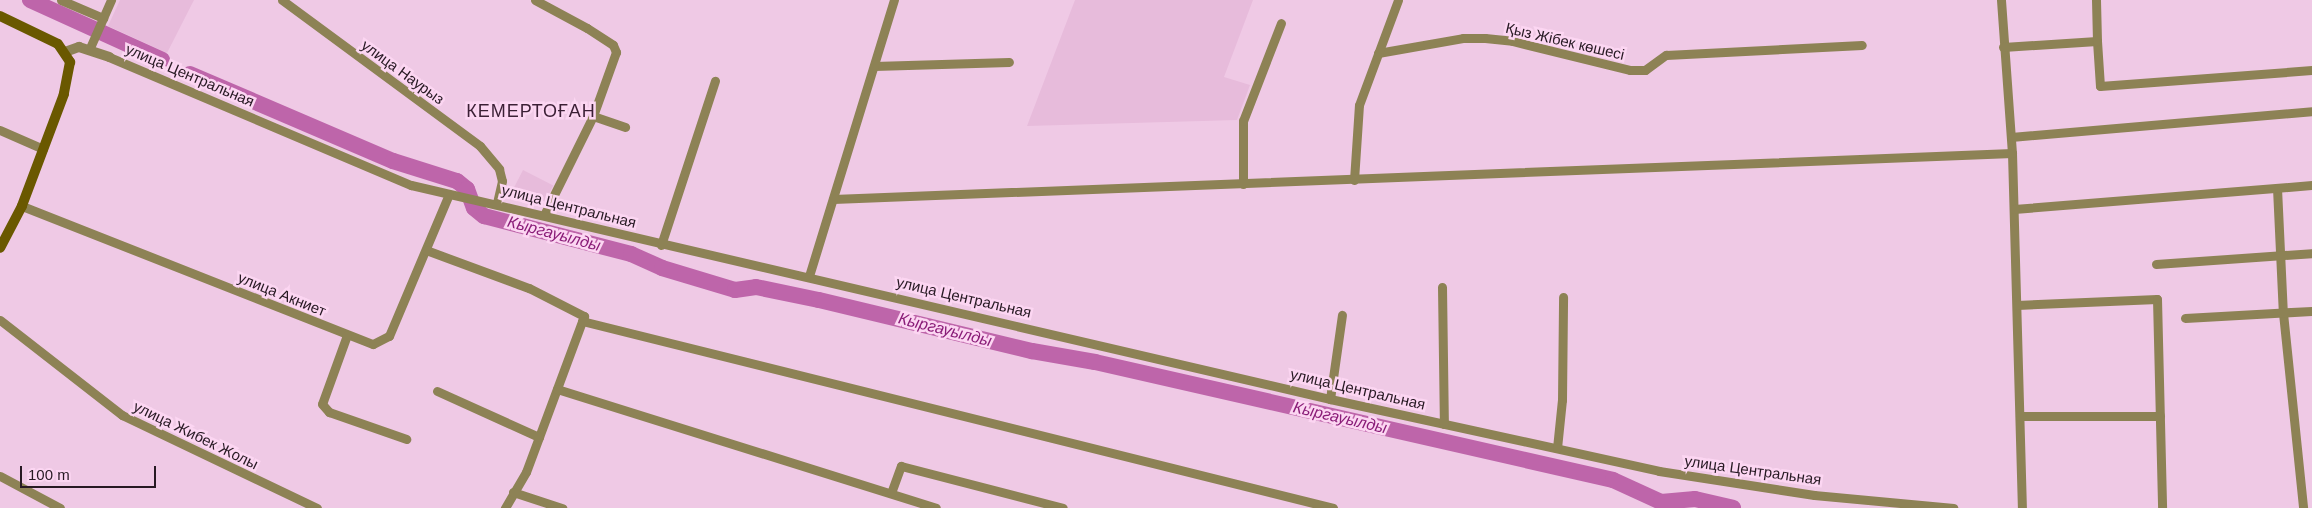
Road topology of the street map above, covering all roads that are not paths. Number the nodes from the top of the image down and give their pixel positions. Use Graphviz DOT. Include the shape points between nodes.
graph roads {
  1 [pos="61,0"];
  2 [pos="111,0"];
  3 [pos="282,0"];
  4 [pos="535,0"];
  5 [pos="894,0"];
  6 [pos="1398,0"];
  7 [pos="2000,0"];
  8 [pos="2096,0"];
  9 [pos="0,16"];
  10 [pos="1281,23"];
  11 [pos="100,25"];
  12 [pos="2097,41"];
  13 [pos="1862,45"];
  14 [pos="2003,47"];
  15 [pos="89,50"];
  16 [pos="65,52"];
  17 [pos="1378,54"];
  18 [pos="109,58"];
  19 [pos="1009,62"];
  20 [pos="874,66"];
  21 [pos="2312,70"];
  22 [pos="715,81"];
  23 [pos="2312,111"];
  24 [pos="593,116"];
  25 [pos="624,126"];
  26 [pos="0,130"];
  27 [pos="2011,136"];
  28 [pos="43,149"];
  29 [pos="2012,153"];
  30 [pos="1354,180"];
  31 [pos="1243,184"];
  32 [pos="2312,185"];
  33 [pos="2277,188"];
  34 [pos="449,194"];
  35 [pos="833,199"];
  36 [pos="497,203"];
  37 [pos="22,206"];
  38 [pos="2014,209"];
  39 [pos="544,215"];
  40 [pos="661,244"];
  41 [pos="0,248"];
  42 [pos="426,250"];
  43 [pos="2312,252"];
  44 [pos="2280,256"];
  45 [pos="2156,264"];
  46 [pos="809,276"];
  47 [pos="1442,287"];
  48 [pos="1563,298"];
  49 [pos="2017,306"];
  50 [pos="2312,311"];
  51 [pos="2282,313"];
  52 [pos="1342,315"];
  53 [pos="2185,318"];
  54 [pos="0,320"];
  55 [pos="582,321"];
  56 [pos="347,335"];
  57 [pos="557,389"];
  58 [pos="437,391"];
  59 [pos="1330,399"];
  60 [pos="2020,416"];
  61 [pos="2160,416"];
  62 [pos="1444,424"];
  63 [pos="539,437"];
  64 [pos="406,439"];
  65 [pos="1557,448"];
  66 [pos="0,476"];
  67 [pos="513,492"];
  68 [pos="891,493"];
  69 [pos="44,504"];
  70 [pos="60,508"];
  71 [pos="317,508"];
  72 [pos="505,508"];
  73 [pos="562,508"];
  74 [pos="936,508"];
  75 [pos="1063,508"];
  76 [pos="1332,508"];
  77 [pos="1953,508"];
  78 [pos="2022,508"];
  79 [pos="2162,508"];
  80 [pos="2302,508"];
  1 -- 11 [label="street"];
  2 -- 11 [label="street"];
  3 -- 36 [label="street, улица Наурыз" via="480,146 499,169 502,181"];
  4 -- 24 [label="street" via="613,46 615,59"];
  5 -- 20 [label="street"];
  6 -- 17 [label="street"];
  7 -- 14 [label="street"];
  8 -- 12 [label="street"];
  9 -- 16 [label="main road" via="46,36"];
  10 -- 31 [label="street" via="1243,121"];
  11 -- 15 [label="street"];
  12 -- 14 [label="street"];
  12 -- 21 [label="street" via="2100,86"];
  13 -- 17 [label="street, Қыз Жібек көшесі" via="1666,55 1644,70 1630,70 1512,41 1485,38 1463,38"];
  14 -- 27 [label="street"];
  15 -- 16 [label="street, улица Центральная" via="79,47"];
  15 -- 18 [label="street, улица Центральная"];
  16 -- 28 [label="main road" via="69,72"];
  17 -- 30 [label="street" via="1356,118"];
  18 -- 34 [label="street, улица Центральная" via="390,178"];
  19 -- 20 [label="street"];
  20 -- 35 [label="street"];
  22 -- 40 [label="street"];
  23 -- 27 [label="street"];
  24 -- 25 [label="street"];
  24 -- 39 [label="street"];
  26 -- 28 [label="street"];
  27 -- 29 [label="street"];
  28 -- 37 [label="main road"];
  29 -- 30 [label="street"];
  29 -- 38 [label="street"];
  30 -- 31 [label="street"];
  31 -- 35 [label="street"];
  32 -- 33 [label="street"];
  33 -- 38 [label="street"];
  33 -- 44 [label="street"];
  34 -- 36 [label="street, улица Центральная"];
  34 -- 42 [label="street, улица Акниет"];
  35 -- 46 [label="street"];
  36 -- 39 [label="street, улица Центральная"];
  37 -- 41 [label="main road"];
  37 -- 56 [label="street, улица Акниет"];
  38 -- 49 [label="street"];
  39 -- 40 [label="street, улица Центральная"];
  40 -- 46 [label="street, улица Центральная"];
  42 -- 55 [label="street" via="529,288 584,316"];
  42 -- 56 [label="street, улица Акниет" via="389,336 373,344"];
  43 -- 44 [label="street"];
  44 -- 45 [label="street"];
  44 -- 51 [label="street"];
  46 -- 59 [label="street, улица Центральная"];
  47 -- 62 [label="street"];
  48 -- 65 [label="street" via="1562,400"];
  49 -- 60 [label="street"];
  49 -- 61 [label="street" via="2157,299"];
  50 -- 51 [label="street"];
  51 -- 53 [label="street"];
  51 -- 80 [label="street"];
  52 -- 59 [label="street"];
  54 -- 71 [label="street, улица Жибек Жолы" via="122,414"];
  55 -- 57 [label="street"];
  55 -- 76 [label="street"];
  56 -- 64 [label="street" via="322,404 329,412"];
  57 -- 63 [label="street"];
  57 -- 68 [label="street"];
  58 -- 63 [label="street"];
  59 -- 62 [label="street, улица Центральная"];
  60 -- 61 [label="street"];
  60 -- 78 [label="street"];
  61 -- 79 [label="street"];
  62 -- 65 [label="street, улица Центральная"];
  63 -- 67 [label="street" via="526,472"];
  65 -- 77 [label="street, улица Центральная" via="1730,483"];
  66 -- 69 [label="street"];
  67 -- 72 [label="street"];
  67 -- 73 [label="street"];
  68 -- 74 [label="street"];
  68 -- 75 [label="street" via="901,466"];
  69 -- 70 [label="street"];
}
